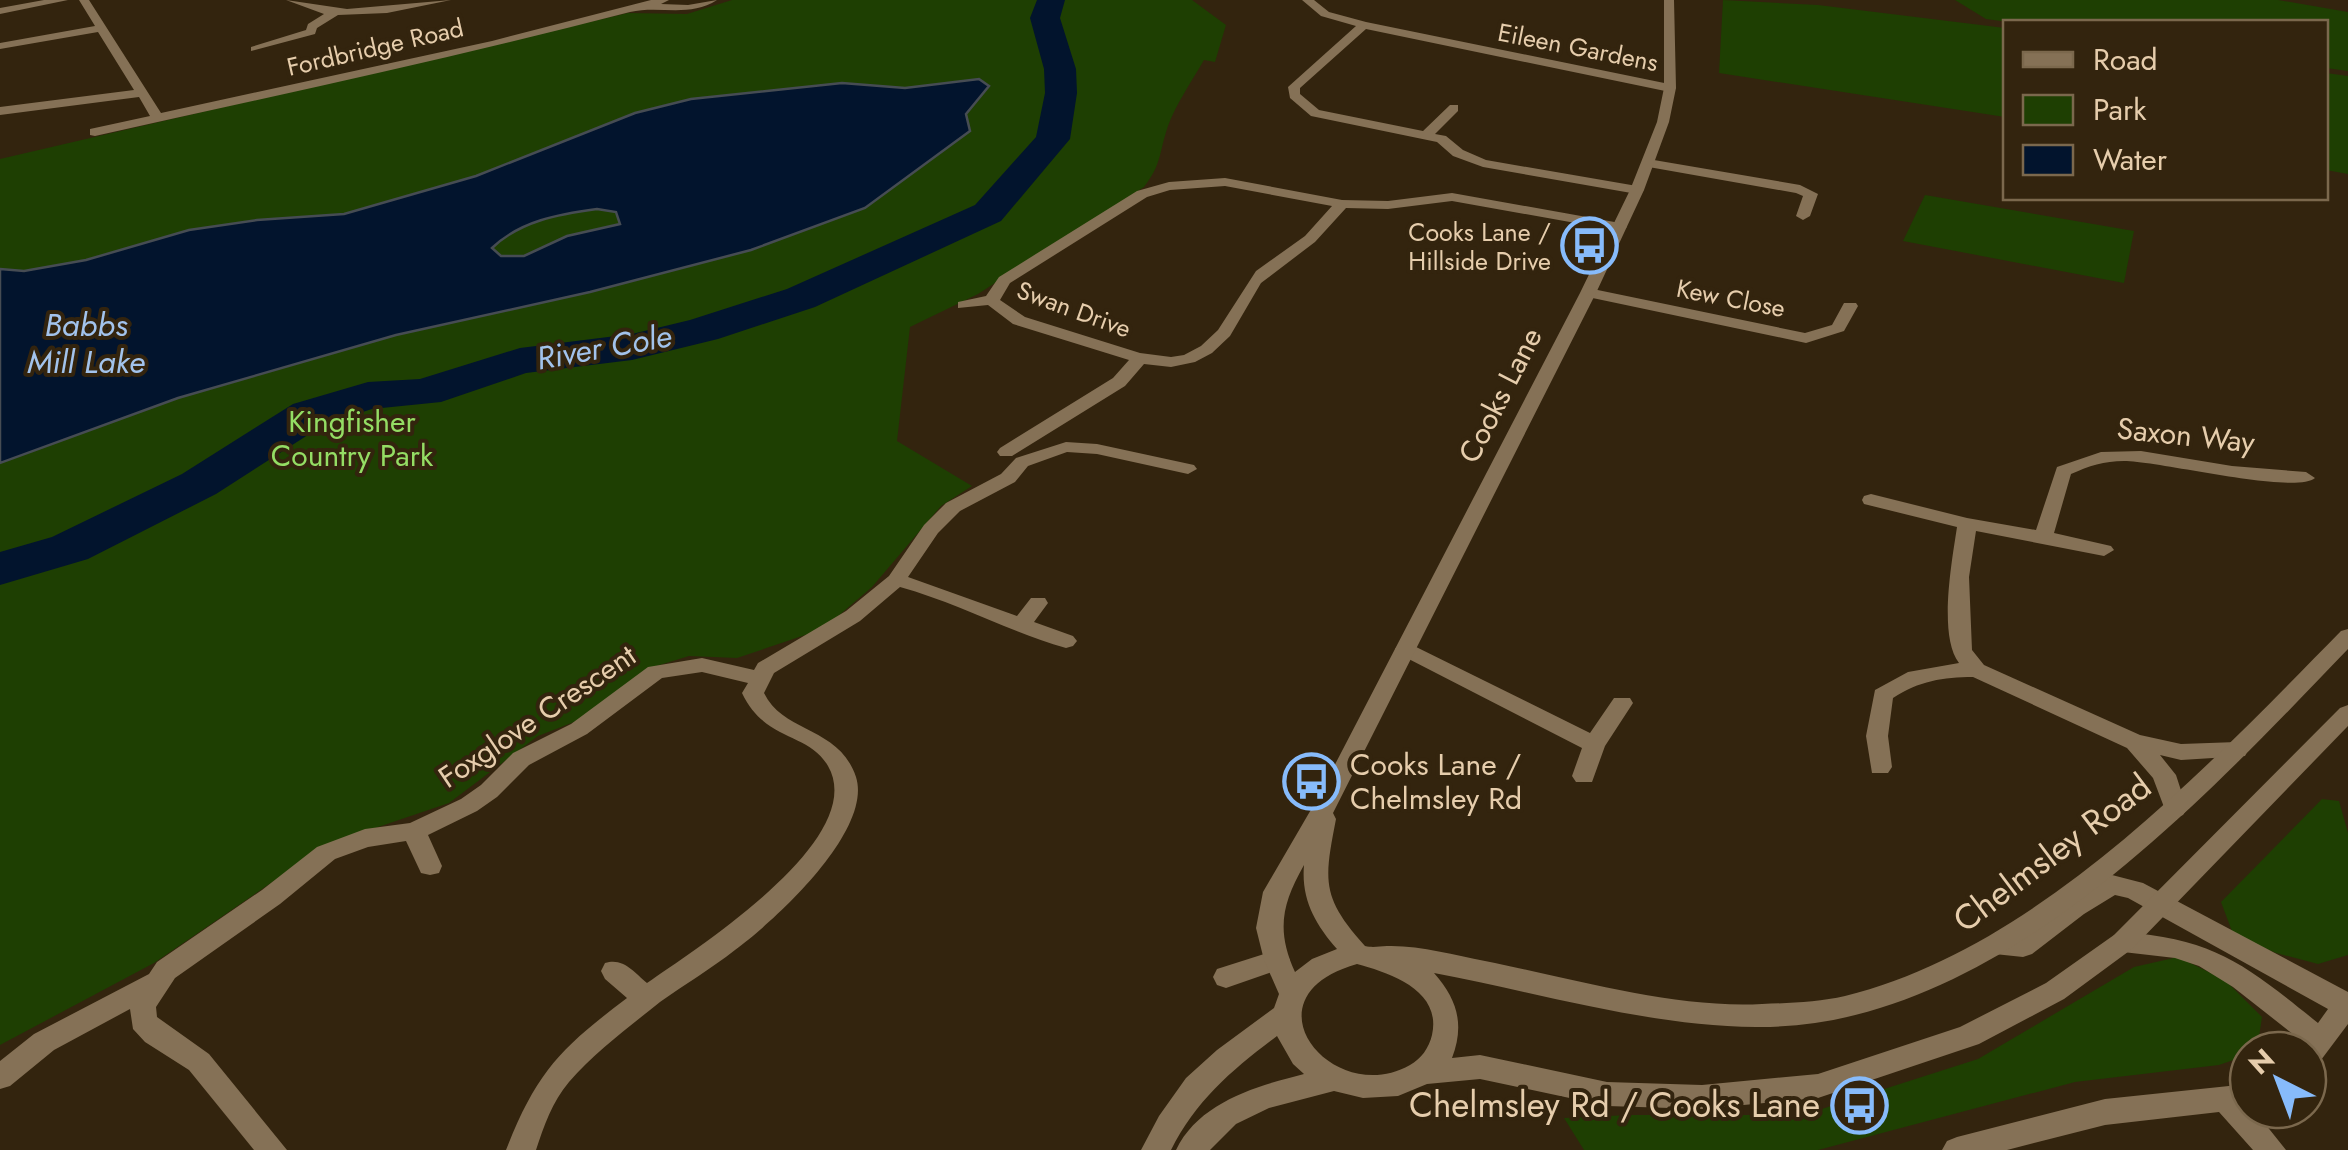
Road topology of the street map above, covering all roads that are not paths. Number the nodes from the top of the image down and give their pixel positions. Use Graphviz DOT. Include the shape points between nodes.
graph roads {
  1 [pos="63,0"];
  2 [pos="84,0"];
  3 [pos="290,0"];
  4 [pos="446,0"];
  5 [pos="664,0"];
  6 [pos="712,0"];
  7 [pos="1307,0"];
  8 [pos="1669,0"];
  9 [pos="642,6"];
  10 [pos="0,11"];
  11 [pos="336,12"];
  12 [pos="1364,25"];
  13 [pos="102,28"];
  14 [pos="0,46"];
  15 [pos="255,49"];
  16 [pos="1670,88"];
  17 [pos="141,93"];
  18 [pos="1454,108"];
  19 [pos="0,112"];
  20 [pos="158,118"];
  21 [pos="95,132"];
  22 [pos="1426,136"];
  23 [pos="1648,163"];
  24 [pos="1637,190"];
  25 [pos="1342,204"];
  26 [pos="1803,216"];
  27 [pos="1620,227"];
  28 [pos="1588,294"];
  29 [pos="992,300"];
  30 [pos="964,304"];
  31 [pos="1850,306"];
  32 [pos="1138,360"];
  33 [pos="1006,452"];
  34 [pos="1188,469"];
  35 [pos="2306,478"];
  36 [pos="1871,500"];
  37 [pos="1966,524"];
  38 [pos="2043,537"];
  39 [pos="2104,550"];
  40 [pos="896,580"];
  41 [pos="1038,602"];
  42 [pos="1020,626"];
  43 [pos="2348,636"];
  44 [pos="1066,641"];
  45 [pos="1406,650"];
  46 [pos="1976,670"];
  47 [pos="758,678"];
  48 [pos="1622,703"];
  49 [pos="2348,714"];
  50 [pos="2135,742"];
  51 [pos="1594,745"];
  52 [pos="2237,750"];
  53 [pos="1880,767"];
  54 [pos="1584,776"];
  55 [pos="1327,802"];
  56 [pos="2175,808"];
  57 [pos="414,831"];
  58 [pos="430,866"];
  59 [pos="2159,903"];
  60 [pos="2122,942"];
  61 [pos="1994,946"];
  62 [pos="1357,954"];
  63 [pos="1385,956"];
  64 [pos="1277,960"];
  65 [pos="614,971"];
  66 [pos="1226,977"];
  67 [pos="155,982"];
  68 [pos="646,998"];
  69 [pos="1290,1004"];
  70 [pos="2347,1005"];
  71 [pos="2297,1030"];
  72 [pos="2328,1031"];
  73 [pos="1424,1072"];
  74 [pos="0,1077"];
  75 [pos="1334,1080"];
  76 [pos="2228,1098"];
  77 [pos="272,1150"];
  78 [pos="521,1150"];
  79 [pos="1156,1150"];
  80 [pos="1191,1150"];
  81 [pos="1956,1150"];
  1 -- 10 [label="street"];
  2 -- 13 [label="street"];
  3 -- 11 [label="street"];
  4 -- 11 [label="street"];
  5 -- 9 [label="street, Fordbridge Road"];
  6 -- 9 [label="street" via="689,8"];
  7 -- 12 [label="street, Eileen Gardens" via="1325,14"];
  8 -- 16 [label="street, Cooks Lane"];
  9 -- 20 [label="street, Fordbridge Road"];
  11 -- 15 [label="street" via="304,37"];
  12 -- 16 [label="street, Eileen Gardens"];
  12 -- 22 [label="street" via="1294,87 1294,95 1315,113"];
  13 -- 14 [label="street"];
  13 -- 17 [label="street"];
  16 -- 23 [label="street, Cooks Lane"];
  17 -- 19 [label="street"];
  17 -- 20 [label="street"];
  18 -- 22 [label="street"];
  20 -- 21 [label="street, Fordbridge Road"];
  22 -- 24 [label="street" via="1483,163"];
  23 -- 24 [label="street, Cooks Lane"];
  23 -- 26 [label="street" via="1800,189 1811,194"];
  24 -- 27 [label="street, Cooks Lane"];
  25 -- 27 [label="street, Swan Drive" via="1452,196"];
  25 -- 29 [label="street, Swan Drive" via="1208,180 1152,190 1004,280"];
  25 -- 32 [label="street, Swan Drive" via="1305,244 1252,284 1241,310 1205,352 1180,362"];
  27 -- 28 [label="street, Cooks Lane"];
  28 -- 31 [label="street, Kew Close" via="1806,338 1838,328"];
  28 -- 45 [label="street, Cooks Lane"];
  29 -- 30 [label="street"];
  29 -- 32 [label="street, Swan Drive" via="1014,318"];
  32 -- 33 [label="street" via="1120,382"];
  34 -- 40 [label="street" via="1138,471 1096,449 1066,447 1022,462 1008,478 953,507"];
  35 -- 38 [label="street, Saxon Way" via="2147,456 2081,460 2063,471"];
  36 -- 37 [label="street"];
  37 -- 38 [label="street"];
  37 -- 46 [label="street" via="1960,651"];
  38 -- 39 [label="street"];
  40 -- 42 [label="street"];
  40 -- 47 [label="street"];
  41 -- 42 [label="street"];
  42 -- 44 [label="street"];
  43 -- 52 [label="street, Chelmsley Road"];
  45 -- 51 [label="street"];
  45 -- 55 [label="street, Cooks Lane"];
  46 -- 50 [label="street"];
  46 -- 53 [label="street" via="1931,670 1883,695"];
  47 -- 57 [label="street, Foxglove Crescent" via="702,665 656,672 579,729 521,760 468,804"];
  47 -- 68 [label="street" via="757,707 834,756 848,800 836,828 782,891 738,934"];
  48 -- 51 [label="street"];
  49 -- 59 [label="street"];
  50 -- 52 [label="street" via="2181,752"];
  50 -- 56 [label="street" via="2164,774"];
  51 -- 54 [label="street"];
  52 -- 56 [label="street, Chelmsley Road"];
  55 -- 62 [label="street, Cooks Lane" via="1313,873 1316,899 1326,922"];
  55 -- 64 [label="street, Cooks Lane" via="1276,892 1269,928"];
  56 -- 61 [label="street, Chelmsley Road"];
  57 -- 58 [label="street"];
  57 -- 67 [label="street, Foxglove Crescent" via="326,853"];
  59 -- 60 [label="street"];
  59 -- 61 [label="street" via="2112,885 2023,947"];
  59 -- 70 [label="street"];
  60 -- 71 [label="street" via="2198,954 2259,992"];
  60 -- 73 [label="street" via="2055,990 1969,1036 1818,1086 1702,1097 1626,1095 1480,1067"];
  61 -- 63 [label="street, Chelmsley Road" via="1878,1000 1760,1016 1646,1006"];
  62 -- 63 [label="street"];
  62 -- 69 [label="street" via="1316,967"];
  63 -- 73 [label="street" via="1418,972 1440,994 1445,1043"];
  64 -- 66 [label="street"];
  64 -- 69 [label="street, Cooks Lane"];
  65 -- 68 [label="street"];
  67 -- 74 [label="street, Foxglove Crescent" via="44,1042"];
  67 -- 77 [label="street" via="143,1021 199,1062"];
  68 -- 78 [label="street" via="558,1075"];
  69 -- 75 [label="street, Cooks Lane" via="1296,1046"];
  69 -- 79 [label="street" via="1204,1074 1175,1110"];
  70 -- 72 [label="street"];
  73 -- 75 [label="street" via="1384,1087"];
  75 -- 80 [label="street" via="1263,1097 1226,1115"];
  76 -- 81 [label="street" via="2104,1112"];
}
